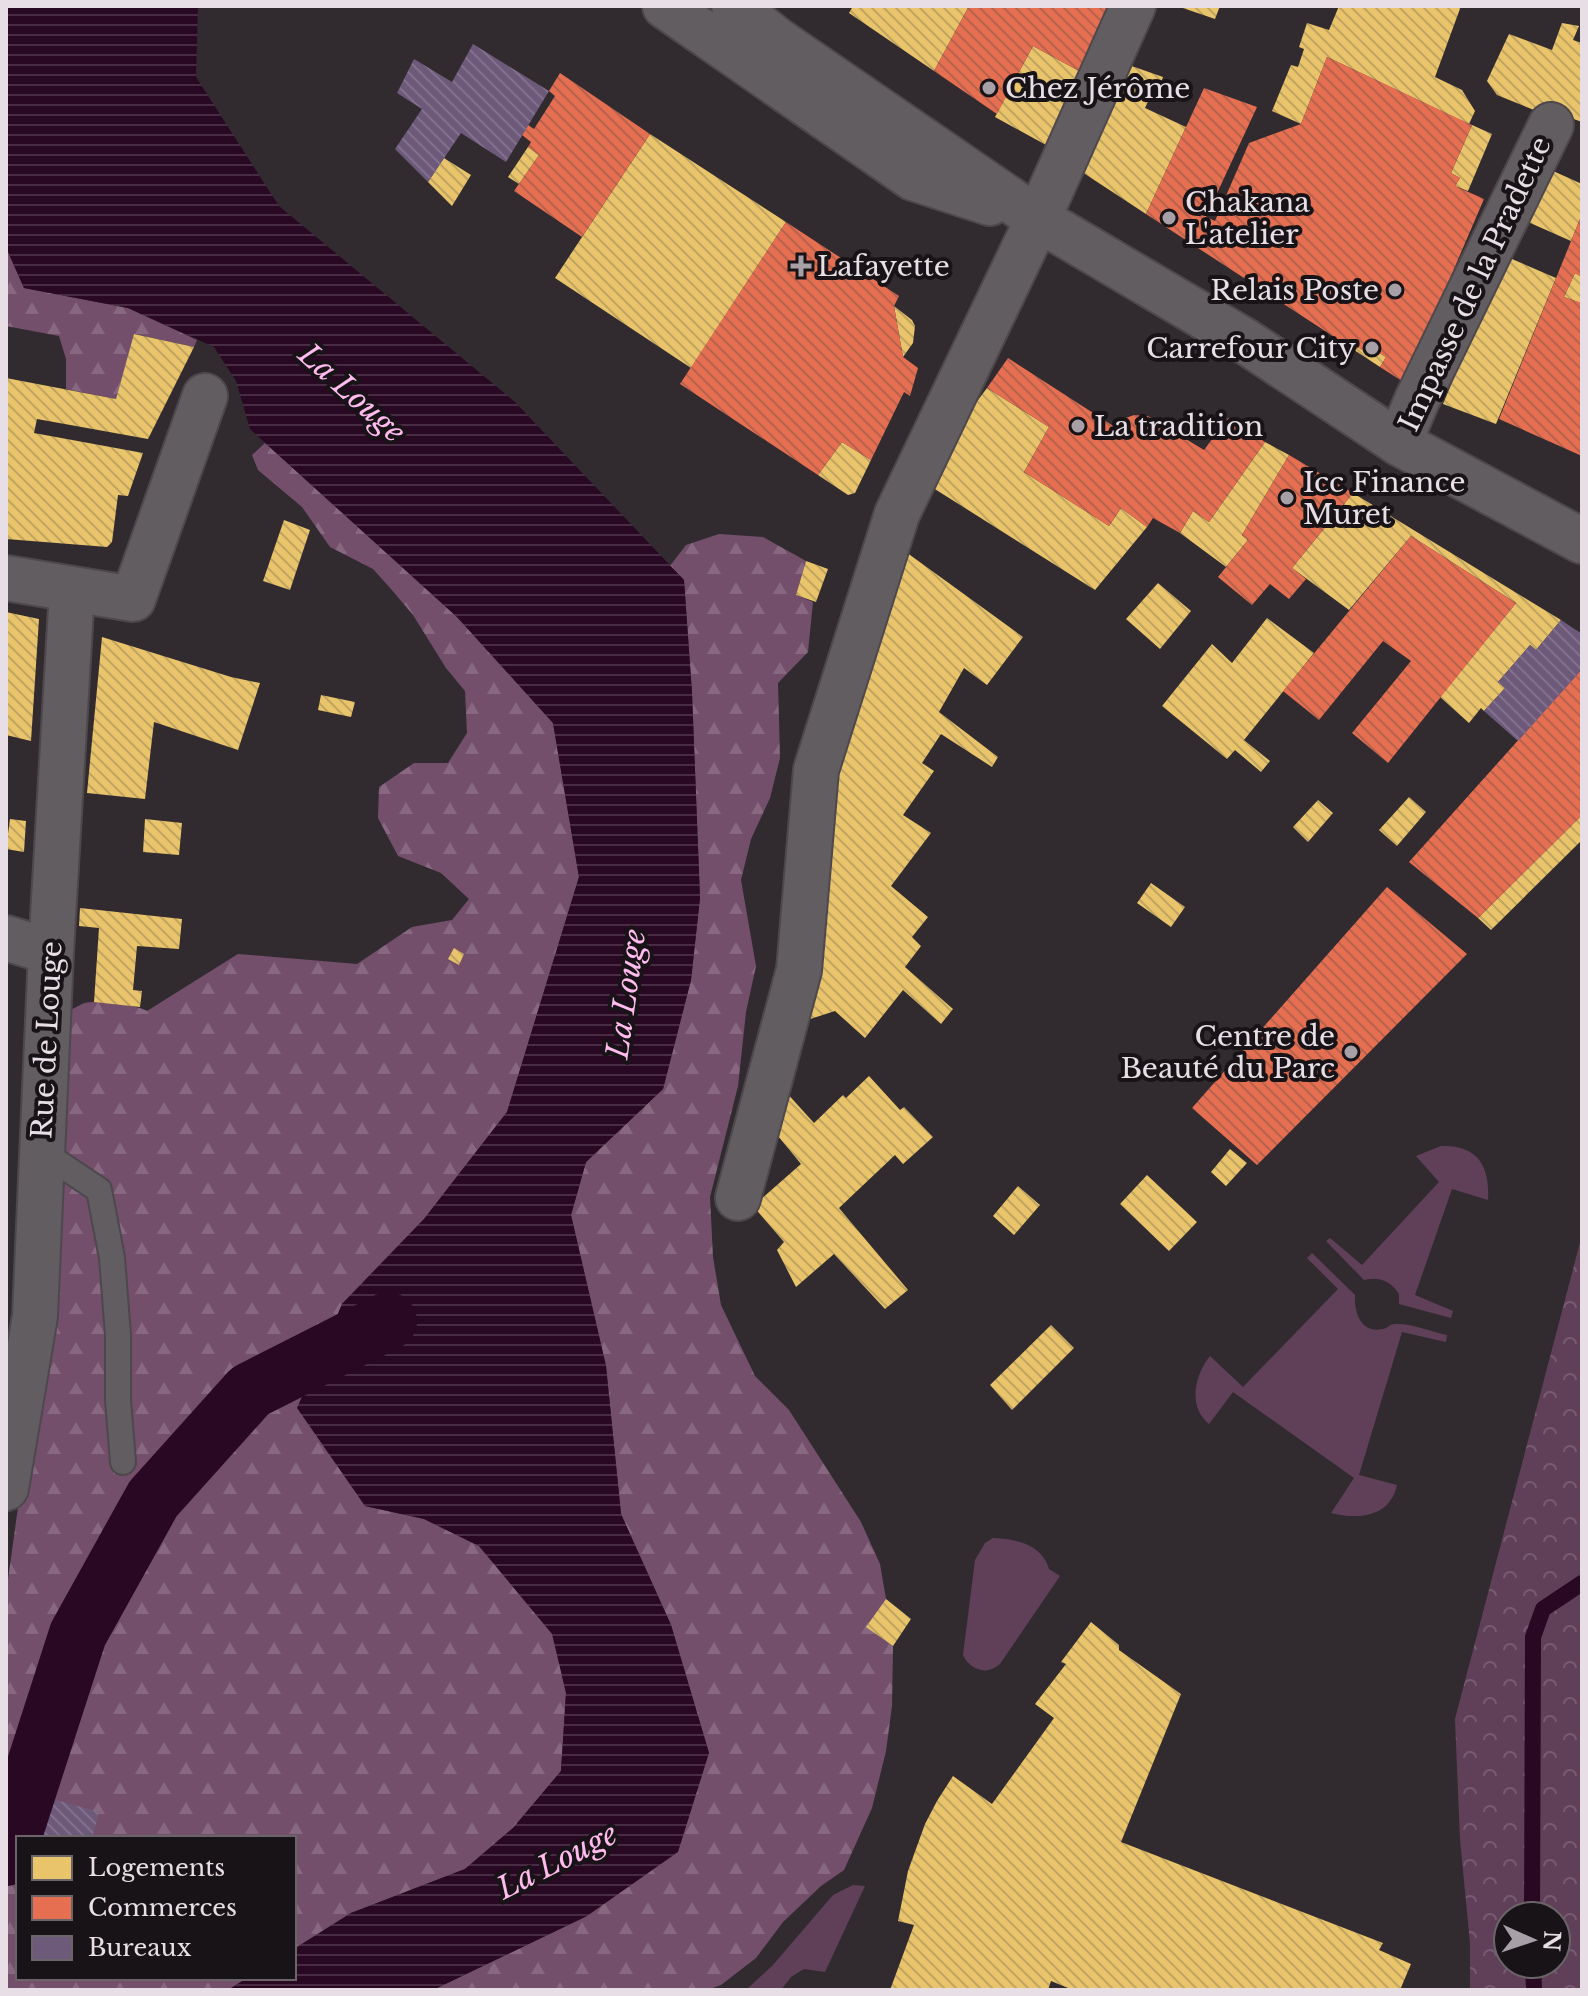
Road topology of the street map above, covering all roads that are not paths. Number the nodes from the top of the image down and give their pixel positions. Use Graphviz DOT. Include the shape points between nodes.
graph roads {
  1 [pos="665,6"];
  2 [pos="734,6"];
  3 [pos="1133,6"];
  4 [pos="1551,125"];
  5 [pos="1038,219"];
  6 [pos="205,396"];
  7 [pos="1399,443"];
  8 [pos="1582,541"];
  9 [pos="6,578"];
  10 [pos="72,590"];
  11 [pos="6,938"];
  12 [pos="51,952"];
  13 [pos="42,1152"];
  14 [pos="738,1198"];
  15 [pos="123,1462"];
  16 [pos="6,1488"];
  1 -- 5 [label="street" via="913,178"];
  2 -- 5 [label="street"];
  3 -- 5 [label="street"];
  4 -- 7 [label="street, Impasse de la Pradette"];
  5 -- 7 [label="street" via="1245,341"];
  5 -- 14 [label="street" via="897,514 816,770 799,970"];
  6 -- 10 [label="street" via="133,599"];
  7 -- 8 [label="street"];
  9 -- 10 [label="street"];
  10 -- 12 [label="street, Rue de Louge"];
  11 -- 12 [label="street"];
  12 -- 13 [label="street, Rue de Louge"];
  13 -- 15 [label="lane" via="99,1190 112,1258"];
  13 -- 16 [label="street, Rue de Louge" via="35,1316"];
}
